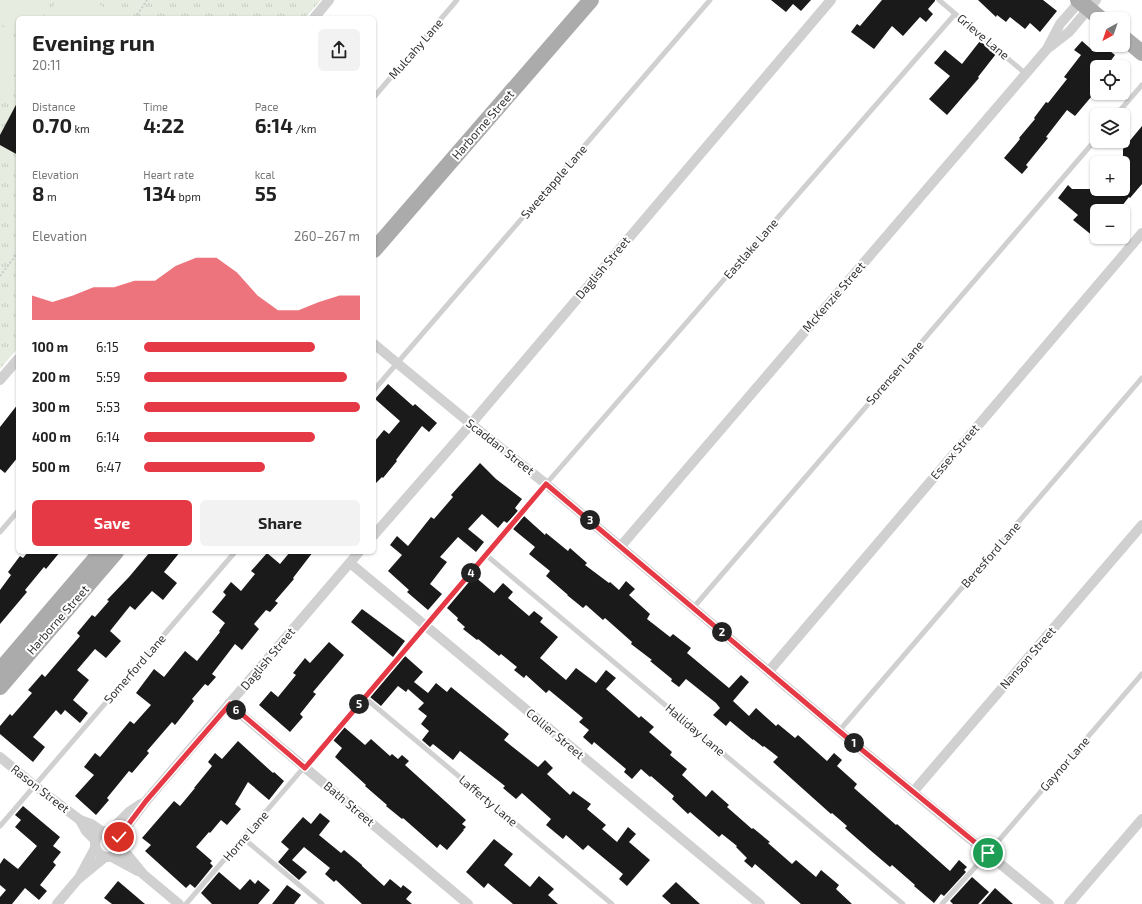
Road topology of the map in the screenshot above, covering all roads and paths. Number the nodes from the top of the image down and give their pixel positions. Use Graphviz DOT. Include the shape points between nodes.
graph roads {
  1 [pos="147,0"];
  2 [pos="329,0"];
  3 [pos="458,0"];
  4 [pos="577,0"];
  5 [pos="591,0"];
  6 [pos="710,0"];
  7 [pos="831,0"];
  8 [pos="939,0"];
  9 [pos="1087,5"];
  10 [pos="955,14"];
  11 [pos="136,16"];
  12 [pos="316,16"];
  13 [pos="1130,43"];
  14 [pos="1142,53"];
  15 [pos="1026,74"];
  16 [pos="1142,85"];
  17 [pos="376,95"];
  18 [pos="1122,108"];
  19 [pos="1090,146"];
  20 [pos="376,232"];
  21 [pos="1142,233"];
  22 [pos="376,248"];
  23 [pos="16,254"];
  24 [pos="0,276"];
  25 [pos="376,346"];
  26 [pos="16,361"];
  27 [pos="397,363"];
  28 [pos="1142,378"];
  29 [pos="0,380"];
  30 [pos="376,388"];
  31 [pos="471,424"];
  32 [pos="546,484"];
  33 [pos="16,513"];
  34 [pos="1142,525"];
  35 [pos="0,532"];
  36 [pos="376,533"];
  37 [pos="621,546"];
  38 [pos="99,554"];
  39 [pos="114,554"];
  40 [pos="233,554"];
  41 [pos="358,554"];
  42 [pos="486,555"];
  43 [pos="350,563"];
  44 [pos="693,608"];
  45 [pos="426,626"];
  46 [pos="0,670"];
  47 [pos="769,671"];
  48 [pos="1142,674"];
  49 [pos="0,687"];
  50 [pos="364,698"];
  51 [pos="230,704"];
  52 [pos="839,731"];
  53 [pos="0,757"];
  54 [pos="305,768"];
  55 [pos="35,786"];
  56 [pos="913,792"];
  57 [pos="146,801"];
  58 [pos="1142,819"];
  59 [pos="80,820"];
  60 [pos="0,826"];
  61 [pos="107,832"];
  62 [pos="243,838"];
  63 [pos="120,842"];
  64 [pos="95,844"];
  65 [pos="988,853"];
  66 [pos="109,857"];
  67 [pos="143,874"];
  68 [pos="78,879"];
  69 [pos="57,904"];
  70 [pos="179,904"];
  71 [pos="186,904"];
  72 [pos="322,904"];
  73 [pos="468,904"];
  74 [pos="612,904"];
  75 [pos="760,904"];
  76 [pos="903,904"];
  77 [pos="942,904"];
  78 [pos="1049,904"];
  79 [pos="1069,904"];
  1 -- 11 [label="path"];
  2 -- 12 [label="street"];
  3 -- 17 [label="lane, Mulcahy Lane"];
  4 -- 20 [label="main road, Harborne Street"];
  5 -- 22 [label="main road, Harborne Street"];
  6 -- 27 [label="lane, Sweetapple Lane"];
  7 -- 31 [label="street, Daglish Street"];
  8 -- 10 [label="lane, Grieve Lane"];
  9 -- 15 [label="street, McKenzie Street" via="1069,32 1047,49"];
  10 -- 15 [label="lane, Grieve Lane"];
  10 -- 32 [label="lane, Eastlake Lane"];
  13 -- 14 [label="main road"];
  15 -- 37 [label="street, McKenzie Street"];
  16 -- 18 [label="lane"];
  19 -- 44 [label="lane, Sorensen Lane"];
  21 -- 47 [label="street, Essex Street"];
  23 -- 24 [label="path"];
  25 -- 27 [label="street, Scaddan Street"];
  26 -- 29 [label="street"];
  27 -- 30 [label="lane"];
  27 -- 31 [label="street, Scaddan Street"];
  28 -- 52 [label="lane, Beresford Lane"];
  31 -- 32 [label="street, Scaddan Street"];
  31 -- 36 [label="street, Daglish Street"];
  32 -- 37 [label="street, Scaddan Street"];
  32 -- 42 [label="lane, Eastlake Lane"];
  33 -- 35 [label="lane"];
  34 -- 56 [label="street, Nanson Street"];
  37 -- 44 [label="street, Scaddan Street"];
  38 -- 46 [label="main road, Harborne Street"];
  39 -- 49 [label="main road, Harborne Street"];
  40 -- 55 [label="lane, Somerford Lane"];
  41 -- 43 [label="street, Daglish Street"];
  42 -- 45 [label="lane, Eastlake Lane"];
  42 -- 76 [label="lane, Halliday Lane"];
  43 -- 45 [label="street, Collier Street"];
  43 -- 51 [label="street, Daglish Street"];
  44 -- 47 [label="street, Scaddan Street"];
  45 -- 50 [label="lane, Horne Lane"];
  45 -- 75 [label="street, Collier Street"];
  47 -- 52 [label="street, Scaddan Street"];
  48 -- 65 [label="lane, Gaynor Lane"];
  50 -- 54 [label="lane, Horne Lane"];
  50 -- 74 [label="lane, Lafferty Lane"];
  51 -- 54 [label="street, Bath Street"];
  51 -- 57 [label="street, Daglish Street"];
  52 -- 56 [label="street, Scaddan Street"];
  53 -- 55 [label="street, Rason Street"];
  54 -- 62 [label="lane, Horne Lane"];
  54 -- 73 [label="street, Bath Street"];
  55 -- 59 [label="street, Rason Street"];
  55 -- 60 [label="lane, Somerford Lane"];
  56 -- 65 [label="street, Scaddan Street"];
  57 -- 61 [label="street, Daglish Street"];
  57 -- 63 [label="street, Daglish Street"];
  58 -- 79 [label="street"];
  59 -- 61 [label="street, Rason Street"];
  59 -- 64 [label="street, Rason Street"];
  61 -- 63 [label="street"];
  61 -- 64 [label="street" via="98,835"];
  62 -- 71 [label="lane, Horne Lane"];
  62 -- 72 [label="lane"];
  63 -- 66 [label="street" via="118,853"];
  63 -- 67 [label="street"];
  64 -- 66 [label="street" via="99,854"];
  64 -- 68 [label="street"];
  65 -- 77 [label="lane"];
  65 -- 78 [label="street, Scaddan Street"];
  66 -- 67 [label="street"];
  66 -- 68 [label="street"];
  67 -- 70 [label="street"];
  68 -- 69 [label="street"];
}
